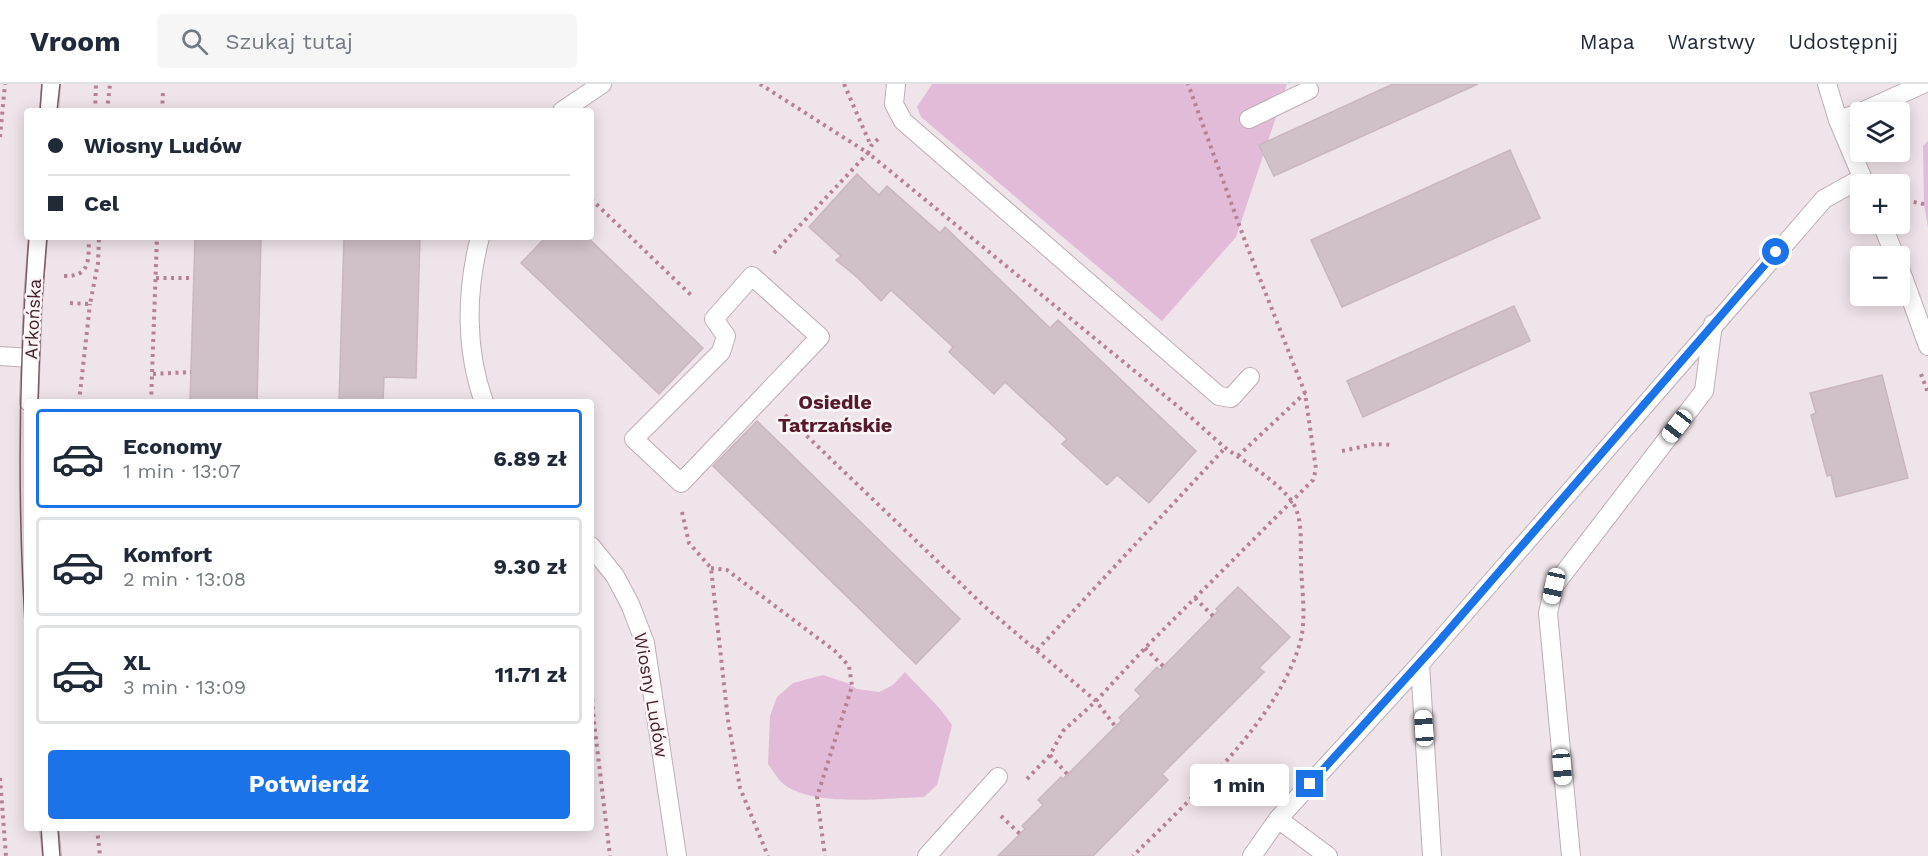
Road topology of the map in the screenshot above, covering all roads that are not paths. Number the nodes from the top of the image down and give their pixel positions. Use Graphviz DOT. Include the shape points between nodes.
graph roads {
  1 [pos="51,84"];
  2 [pos="602,84"];
  3 [pos="896,84"];
  4 [pos="1827,84"];
  5 [pos="1923,84"];
  6 [pos="1312,86"];
  7 [pos="49,108"];
  8 [pos="566,108"];
  9 [pos="1249,119"];
  10 [pos="1838,120"];
  11 [pos="1861,174"];
  12 [pos="1850,187"];
  13 [pos="38,240"];
  14 [pos="479,240"];
  15 [pos="1910,296"];
  16 [pos="1713,324"];
  17 [pos="1928,346"];
  18 [pos="0,356"];
  19 [pos="30,358"];
  20 [pos="1250,377"];
  21 [pos="29,399"];
  22 [pos="483,399"];
  23 [pos="681,483"];
  24 [pos="594,550"];
  25 [pos="1420,663"];
  26 [pos="998,777"];
  27 [pos="1278,819"];
  28 [pos="49,831"];
  29 [pos="52,856"];
  30 [pos="677,856"];
  31 [pos="927,856"];
  32 [pos="1252,856"];
  33 [pos="1328,856"];
  34 [pos="1432,856"];
  35 [pos="1570,856"];
  1 -- 7 [label="street"];
  2 -- 8 [label="street"];
  3 -- 20 [label="street" via="894,104 903,121 1219,396 1231,398"];
  4 -- 10 [label="street"];
  5 -- 10 [label="street"];
  6 -- 9 [label="street"];
  10 -- 11 [label="street"];
  12 -- 16 [label="street" via="1824,199"];
  13 -- 19 [label="street, Arkońska"];
  14 -- 22 [label="street" via="470,293 470,322 471,356"];
  15 -- 17 [label="street"];
  16 -- 25 [label="street"];
  16 -- 35 [label="street" via="1704,391 1554,586 1548,612"];
  18 -- 19 [label="street"];
  19 -- 21 [label="street, Arkońska"];
  23 -- 23 [label="street" via="634,439 721,352 726,336 714,319 752,276 820,337"];
  24 -- 30 [label="street, Wiosny Ludów" via="615,576 645,643"];
  25 -- 27 [label="street"];
  25 -- 34 [label="street"];
  26 -- 31 [label="street"];
  27 -- 32 [label="street"];
  27 -- 33 [label="street"];
  28 -- 29 [label="street"];
}
